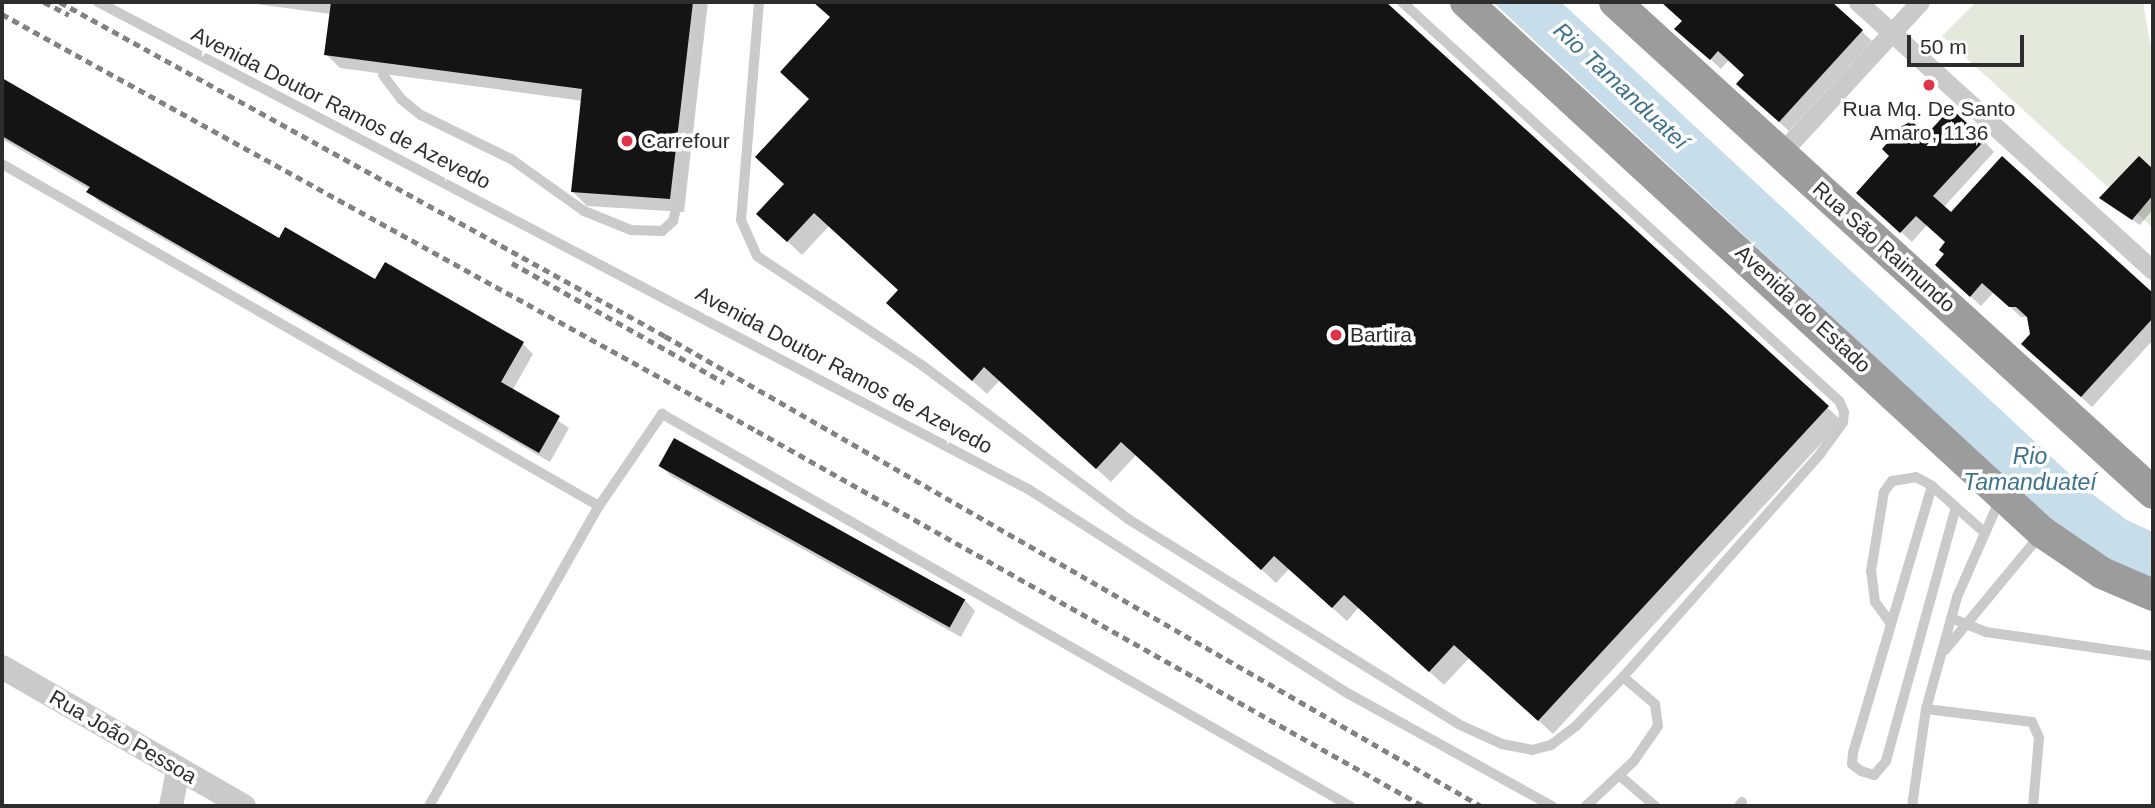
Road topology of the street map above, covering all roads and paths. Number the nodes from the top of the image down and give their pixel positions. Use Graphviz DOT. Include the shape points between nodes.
graph roads {
  1 [pos="98,2"];
  2 [pos="702,2"];
  3 [pos="759,2"];
  4 [pos="1402,2"];
  5 [pos="1466,2"];
  6 [pos="1615,2"];
  7 [pos="1858,2"];
  8 [pos="1920,2"];
  9 [pos="1892,32"];
  10 [pos="383,75"];
  11 [pos="1781,153"];
  12 [pos="2,164"];
  13 [pos="2153,270"];
  14 [pos="1933,486"];
  15 [pos="2153,493"];
  16 [pos="2002,495"];
  17 [pos="599,506"];
  18 [pos="1956,507"];
  19 [pos="1984,532"];
  20 [pos="2042,532"];
  21 [pos="2153,595"];
  22 [pos="1951,618"];
  23 [pos="1889,621"];
  24 [pos="1968,627"];
  25 [pos="1945,651"];
  26 [pos="2153,656"];
  27 [pos="2,667"];
  28 [pos="1623,677"];
  29 [pos="1926,709"];
  30 [pos="178,769"];
  31 [pos="1619,775"];
  32 [pos="171,806"];
  33 [pos="244,806"];
  34 [pos="429,806"];
  35 [pos="1350,806"];
  36 [pos="1552,806"];
  37 [pos="1586,806"];
  38 [pos="1654,806"];
  39 [pos="1912,806"];
  40 [pos="2034,806"];
  1 -- 36 [label="lane, Avenida Doutor Ramos de Azevedo" via="1028,489 1349,694"];
  2 -- 10 [label="lane" via="680,192 673,221 662,231 631,230 584,211 511,159 421,115"];
  3 -- 28 [label="lane" via="741,220 757,256 923,366 1128,519 1458,724 1502,744 1532,750 1551,746"];
  4 -- 28 [label="lane" via="1839,401 1844,412 1843,422 1819,454"];
  5 -- 16 [label="highway, Avenida do Estado"];
  6 -- 11 [label="highway, Rua São Raimundo"];
  7 -- 9 [label="street"];
  8 -- 9 [label="street"];
  9 -- 11 [label="street"];
  9 -- 13 [label="street"];
  11 -- 15 [label="highway, Rua São Raimundo"];
  12 -- 17 [label="lane"];
  14 -- 18 [label="lane"];
  14 -- 23 [label="lane"];
  14 -- 23 [label="lane" via="1904,477 1892,481 1884,492 1871,571 1875,602"];
  16 -- 19 [label="lane"];
  16 -- 20 [label="highway, Avenida do Estado"];
  17 -- 34 [label="lane"];
  17 -- 35 [label="lane" via="654,422 666,414"];
  18 -- 19 [label="lane"];
  18 -- 23 [label="lane" via="1886,761 1874,775 1852,764 1853,753"];
  19 -- 22 [label="lane"];
  20 -- 21 [label="highway, Avenida do Estado" via="2102,573"];
  20 -- 24 [label="lane"];
  22 -- 24 [label="lane"];
  22 -- 25 [label="lane"];
  24 -- 25 [label="lane"];
  24 -- 26 [label="lane"];
  25 -- 29 [label="lane"];
  27 -- 30 [label="street, Rua João Pessoa"];
  28 -- 31 [label="lane" via="1655,704 1659,716 1654,735"];
  29 -- 39 [label="lane"];
  29 -- 40 [label="lane" via="2032,722 2039,738"];
  30 -- 32 [label="street"];
  30 -- 33 [label="street, Rua João Pessoa"];
  31 -- 37 [label="lane"];
  31 -- 38 [label="lane"];
}
